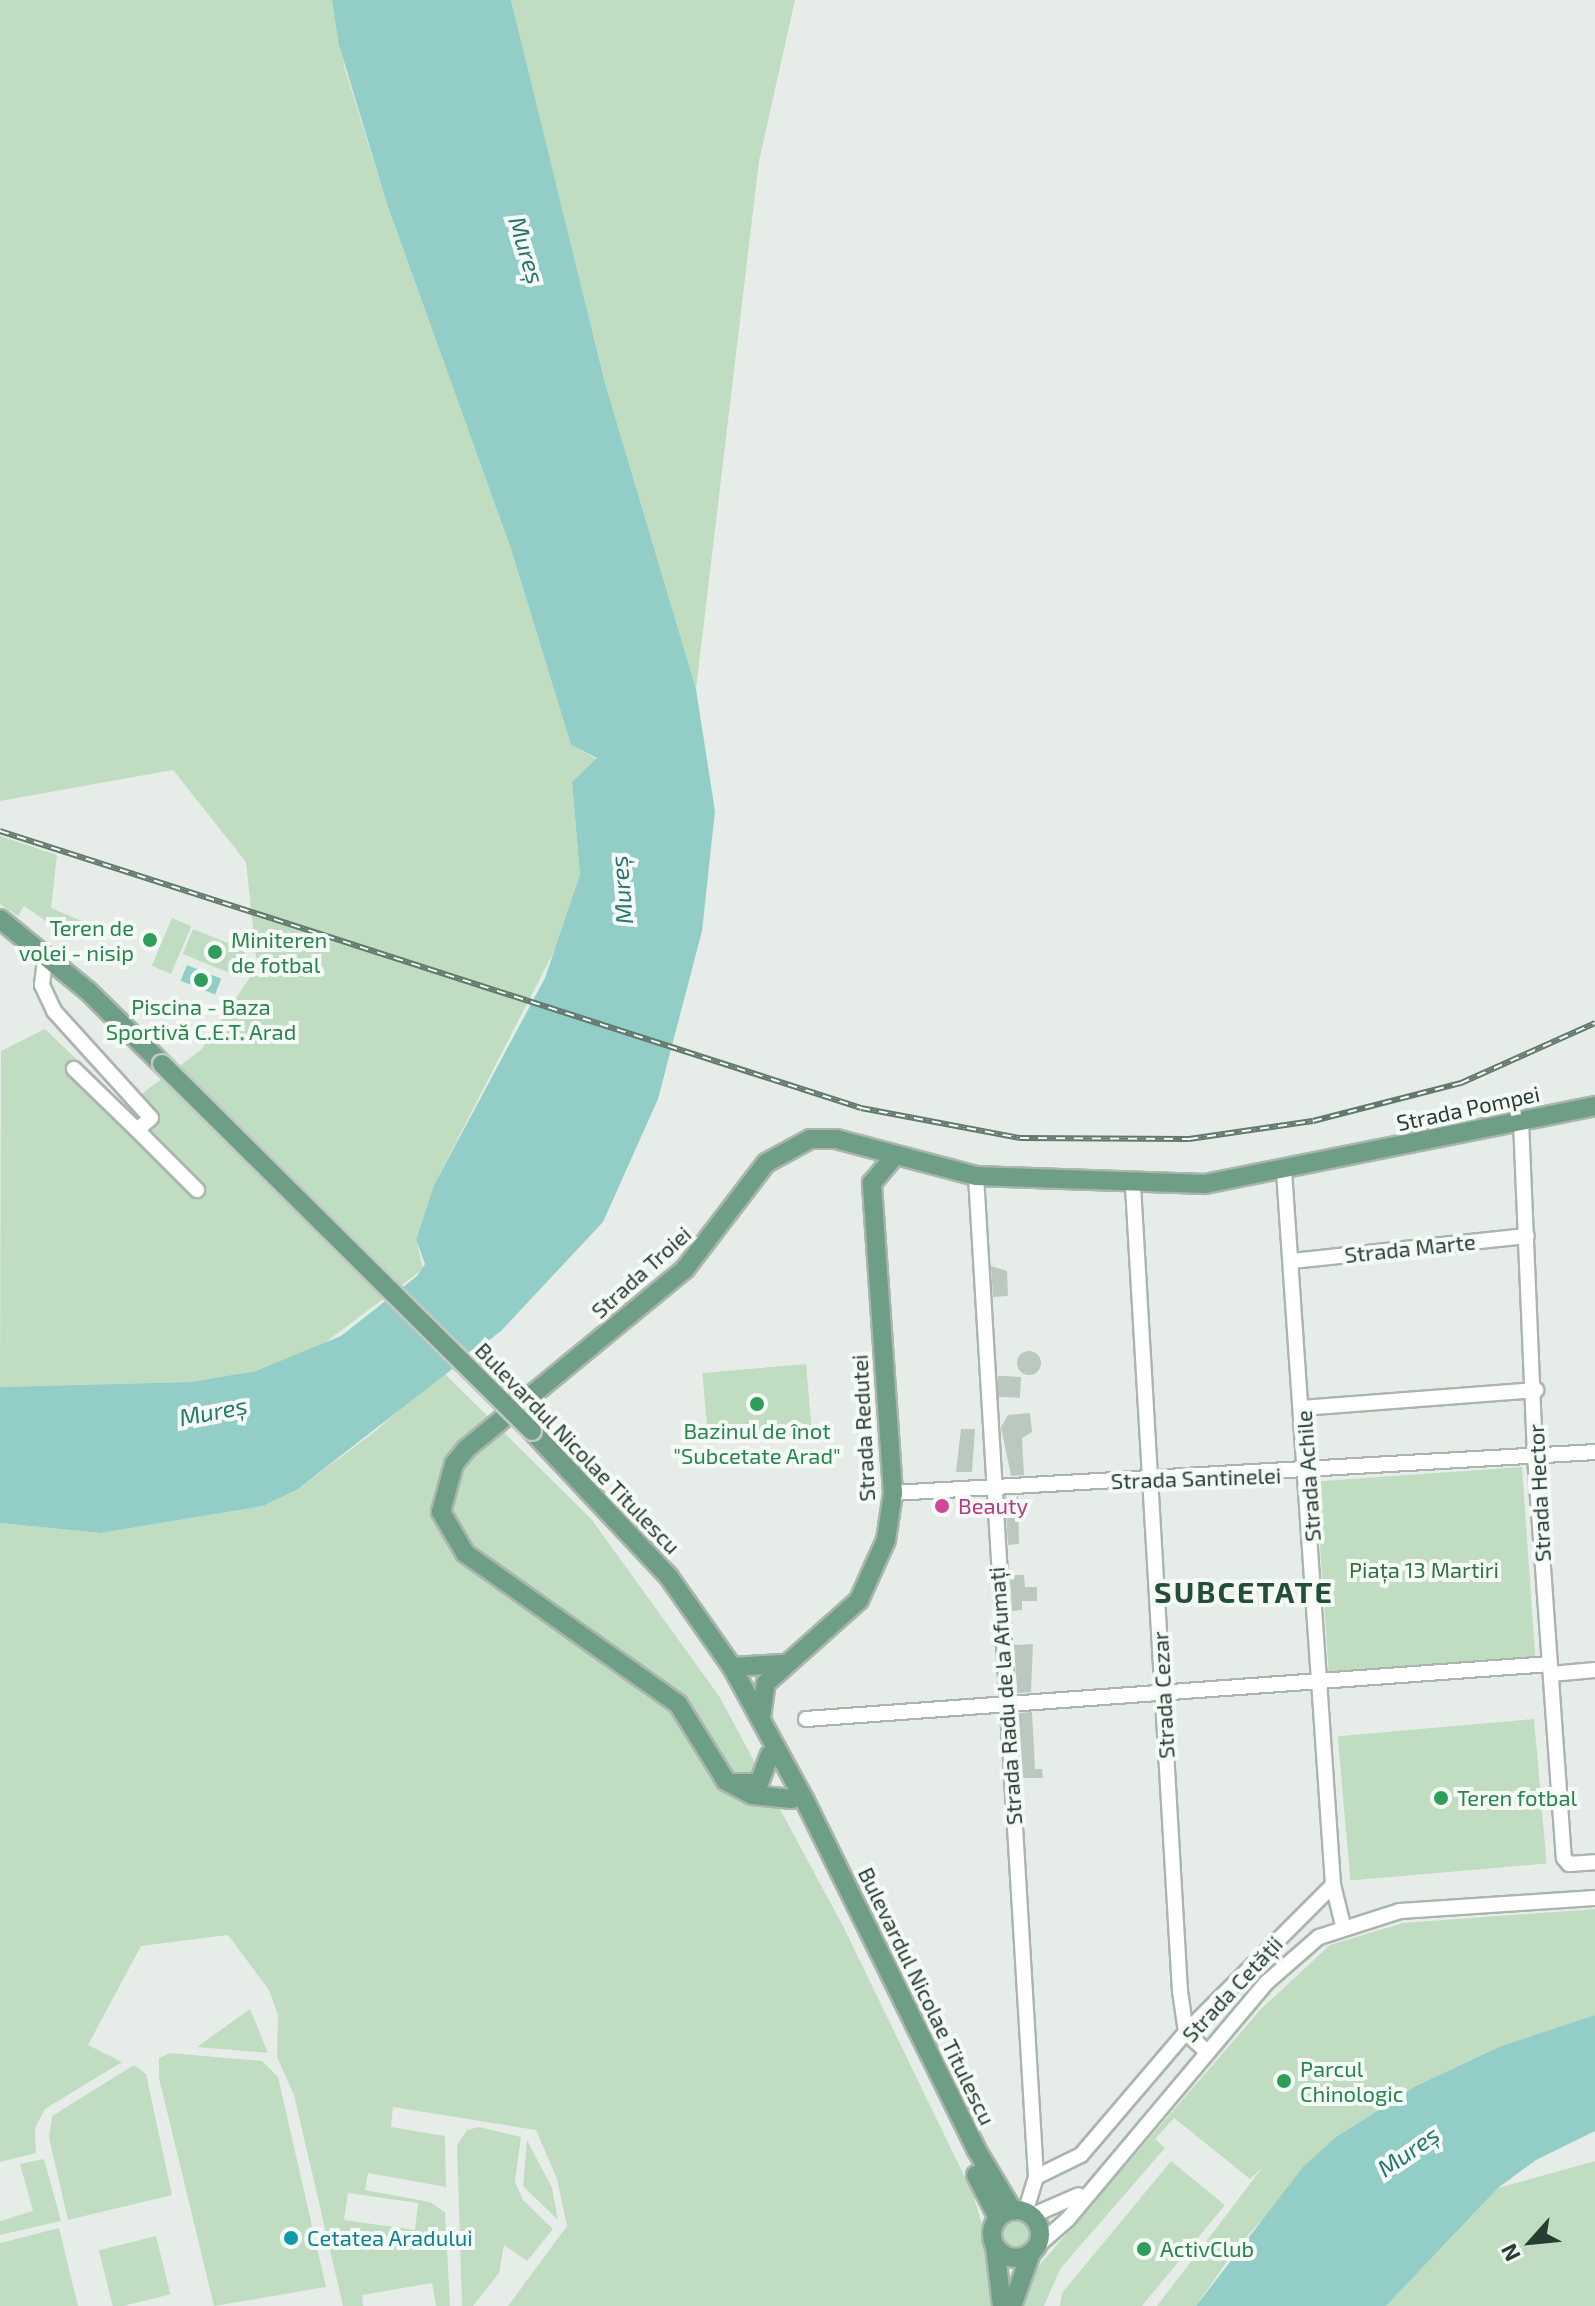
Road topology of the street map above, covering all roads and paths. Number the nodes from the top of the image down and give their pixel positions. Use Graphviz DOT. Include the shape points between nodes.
graph roads {
  1 [pos="0,919"];
  2 [pos="0,933"];
  3 [pos="44,968"];
  4 [pos="158,1068"];
  5 [pos="74,1069"];
  6 [pos="1595,1106"];
  7 [pos="1521,1121"];
  8 [pos="137,1130"];
  9 [pos="895,1156"];
  10 [pos="1350,1157"];
  11 [pos="1284,1171"];
  12 [pos="976,1176"];
  13 [pos="1133,1186"];
  14 [pos="197,1190"];
  15 [pos="1527,1236"];
  16 [pos="1292,1261"];
  17 [pos="1536,1390"];
  18 [pos="1302,1408"];
  19 [pos="528,1434"];
  20 [pos="1595,1452"];
  21 [pos="1535,1456"];
  22 [pos="1308,1473"];
  23 [pos="1150,1480"];
  24 [pos="992,1486"];
  25 [pos="893,1493"];
  26 [pos="782,1664"];
  27 [pos="732,1667"];
  28 [pos="1550,1669"];
  29 [pos="1595,1670"];
  30 [pos="1322,1684"];
  31 [pos="1164,1694"];
  32 [pos="1006,1705"];
  33 [pos="761,1717"];
  34 [pos="806,1719"];
  35 [pos="770,1755"];
  36 [pos="726,1781"];
  37 [pos="792,1799"];
  38 [pos="1595,1862"];
  39 [pos="1333,1885"];
  40 [pos="1595,1898"];
  41 [pos="1343,1925"];
  42 [pos="1186,2032"];
  43 [pos="1206,2051"];
  44 [pos="1036,2177"];
  45 [pos="1095,2182"];
  46 [pos="1017,2214"];
  47 [pos="995,2246"];
  48 [pos="1033,2251"];
  49 [pos="1002,2306"];
  50 [pos="1012,2306"];
  1 -- 4 [label="main road, Bulevardul Nicolae Titulescu" via="88,991"];
  2 -- 3 [label="main road, Bulevardul Nicolae Titulescu"];
  3 -- 4 [label="main road, Bulevardul Nicolae Titulescu"];
  3 -- 8 [label="street" via="42,985 54,1011 151,1118"];
  4 -- 19 [label="main road, Bulevardul Nicolae Titulescu"];
  5 -- 8 [label="street"];
  6 -- 7 [label="main road, Strada Pompei"];
  7 -- 10 [label="main road, Strada Pompei"];
  7 -- 15 [label="street, Strada Hector"];
  8 -- 14 [label="street"];
  9 -- 12 [label="main road, Strada Troiei"];
  9 -- 25 [label="main road, Strada Redutei" via="872,1183"];
  9 -- 36 [label="main road, Strada Troiei" via="848,1141 810,1139 766,1163 685,1269 482,1434 454,1464 447,1482 441,1512 465,1553 662,1689 692,1722"];
  10 -- 11 [label="main road, Strada Troiei"];
  11 -- 13 [label="main road, Strada Troiei" via="1205,1184"];
  11 -- 16 [label="street, Strada Achile"];
  12 -- 13 [label="main road, Strada Troiei"];
  12 -- 24 [label="street, Strada Radu de la Afumați"];
  13 -- 23 [label="street, Strada Cezar"];
  15 -- 16 [label="street, Strada Marte"];
  15 -- 17 [label="street, Strada Hector"];
  16 -- 18 [label="street, Strada Achile"];
  17 -- 18 [label="street"];
  17 -- 21 [label="street, Strada Hector"];
  18 -- 22 [label="street, Strada Achile"];
  19 -- 27 [label="main road, Bulevardul Nicolae Titulescu" via="669,1577"];
  19 -- 35 [label="main road, Bulevardul Nicolae Titulescu" via="658,1581 716,1661"];
  20 -- 21 [label="street, Strada Santinelei"];
  21 -- 22 [label="street, Strada Santinelei"];
  21 -- 28 [label="street, Strada Hector"];
  22 -- 23 [label="street, Strada Santinelei"];
  22 -- 30 [label="street, Strada Achile"];
  23 -- 24 [label="street, Strada Santinelei"];
  23 -- 31 [label="street, Strada Cezar"];
  24 -- 25 [label="street, Strada Santinelei"];
  24 -- 32 [label="street, Strada Radu de la Afumați"];
  25 -- 26 [label="main road, Strada Redutei" via="886,1540 859,1600 822,1638"];
  26 -- 27 [label="main road"];
  26 -- 33 [label="main road" via="766,1683"];
  27 -- 33 [label="main road, Bulevardul Nicolae Titulescu"];
  28 -- 29 [label="street"];
  28 -- 30 [label="street" via="1416,1671"];
  28 -- 38 [label="street, Strada Hector" via="1567,1863"];
  30 -- 31 [label="street"];
  30 -- 39 [label="street, Strada Achile"];
  31 -- 32 [label="street"];
  31 -- 42 [label="street, Strada Cezar"];
  32 -- 34 [label="street"];
  32 -- 44 [label="street, Strada Radu de la Afumați"];
  33 -- 46 [label="main road, Bulevardul Nicolae Titulescu" via="976,2149"];
  35 -- 36 [label="main road" via="759,1783"];
  35 -- 37 [label="main road, Bulevardul Nicolae Titulescu"];
  36 -- 37 [label="main road" via="742,1792"];
  37 -- 46 [label="main road, Bulevardul Nicolae Titulescu"];
  39 -- 41 [label="street, Strada Achile"];
  39 -- 42 [label="street"];
  40 -- 41 [label="street, Strada Cetății" via="1400,1911"];
  41 -- 43 [label="street, Strada Cetății" via="1295,1954"];
  42 -- 43 [label="street"];
  42 -- 44 [label="street" via="1081,2155"];
  43 -- 45 [label="street, Strada Cetății"];
  44 -- 46 [label="street, Strada Radu de la Afumați"];
  45 -- 46 [label="street, Strada Cetății" via="1064,2206"];
  45 -- 48 [label="street, Strada Cetății"];
  46 -- 47 [label="main road"];
  46 -- 48 [label="main road, Strada Cetății" via="1040,2231"];
  47 -- 48 [label="main road" via="1009,2257"];
  47 -- 49 [label="main road"];
  48 -- 50 [label="main road, Strada Cetății"];
}
